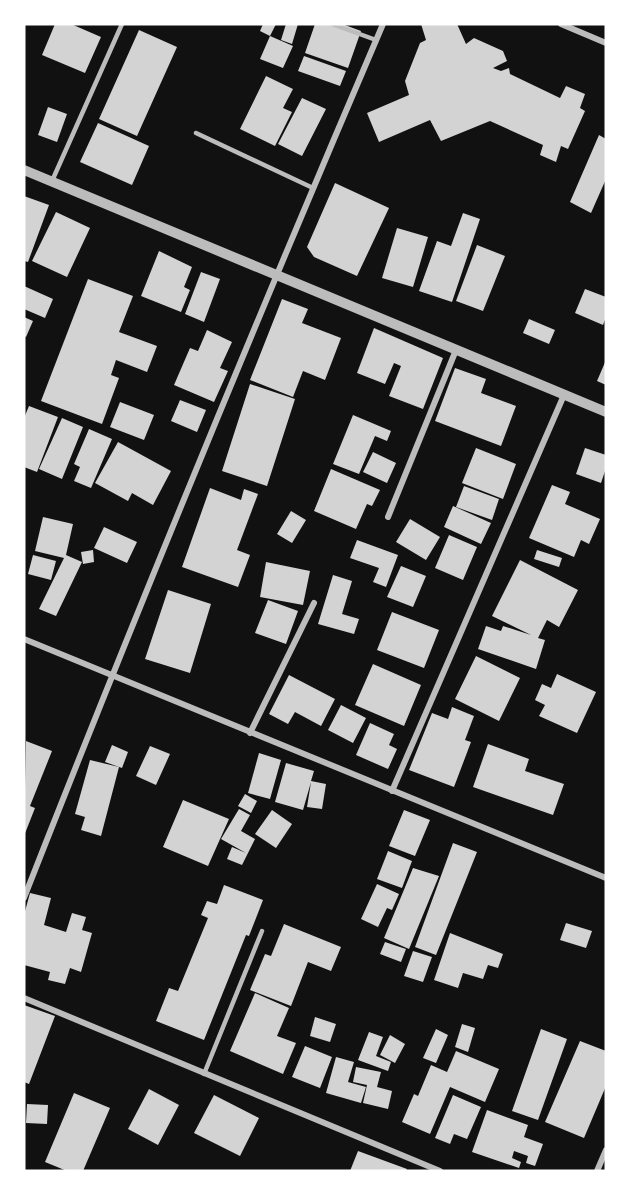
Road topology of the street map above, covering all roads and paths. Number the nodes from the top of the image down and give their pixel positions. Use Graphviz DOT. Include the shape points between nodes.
graph roads {
  1 [pos="122,24"];
  2 [pos="333,24"];
  3 [pos="382,24"];
  4 [pos="561,24"];
  5 [pos="376,40"];
  6 [pos="606,43"];
  7 [pos="196,133"];
  8 [pos="24,170"];
  9 [pos="51,182"];
  10 [pos="313,188"];
  11 [pos="275,275"];
  12 [pos="456,350"];
  13 [pos="564,395"];
  14 [pos="606,412"];
  15 [pos="388,517"];
  16 [pos="314,603"];
  17 [pos="24,639"];
  18 [pos="111,676"];
  19 [pos="250,733"];
  20 [pos="392,791"];
  21 [pos="606,878"];
  22 [pos="24,898"];
  23 [pos="262,931"];
  24 [pos="24,998"];
  25 [pos="204,1074"];
  26 [pos="606,1150"];
  27 [pos="440,1171"];
  28 [pos="597,1171"];
  1 -- 9 [label="lane"];
  2 -- 5 [label="lane"];
  3 -- 5 [label="street"];
  4 -- 6 [label="street"];
  5 -- 10 [label="street"];
  7 -- 10 [label="lane"];
  8 -- 9 [label="street"];
  9 -- 11 [label="street"];
  10 -- 11 [label="street"];
  11 -- 12 [label="street"];
  11 -- 18 [label="street"];
  12 -- 13 [label="street"];
  12 -- 15 [label="street"];
  13 -- 14 [label="street"];
  13 -- 20 [label="street"];
  16 -- 19 [label="street"];
  17 -- 18 [label="street"];
  18 -- 19 [label="street"];
  18 -- 22 [label="street"];
  19 -- 20 [label="street"];
  20 -- 21 [label="street"];
  23 -- 25 [label="lane"];
  24 -- 25 [label="street"];
  25 -- 27 [label="street"];
  26 -- 28 [label="street"];
}
